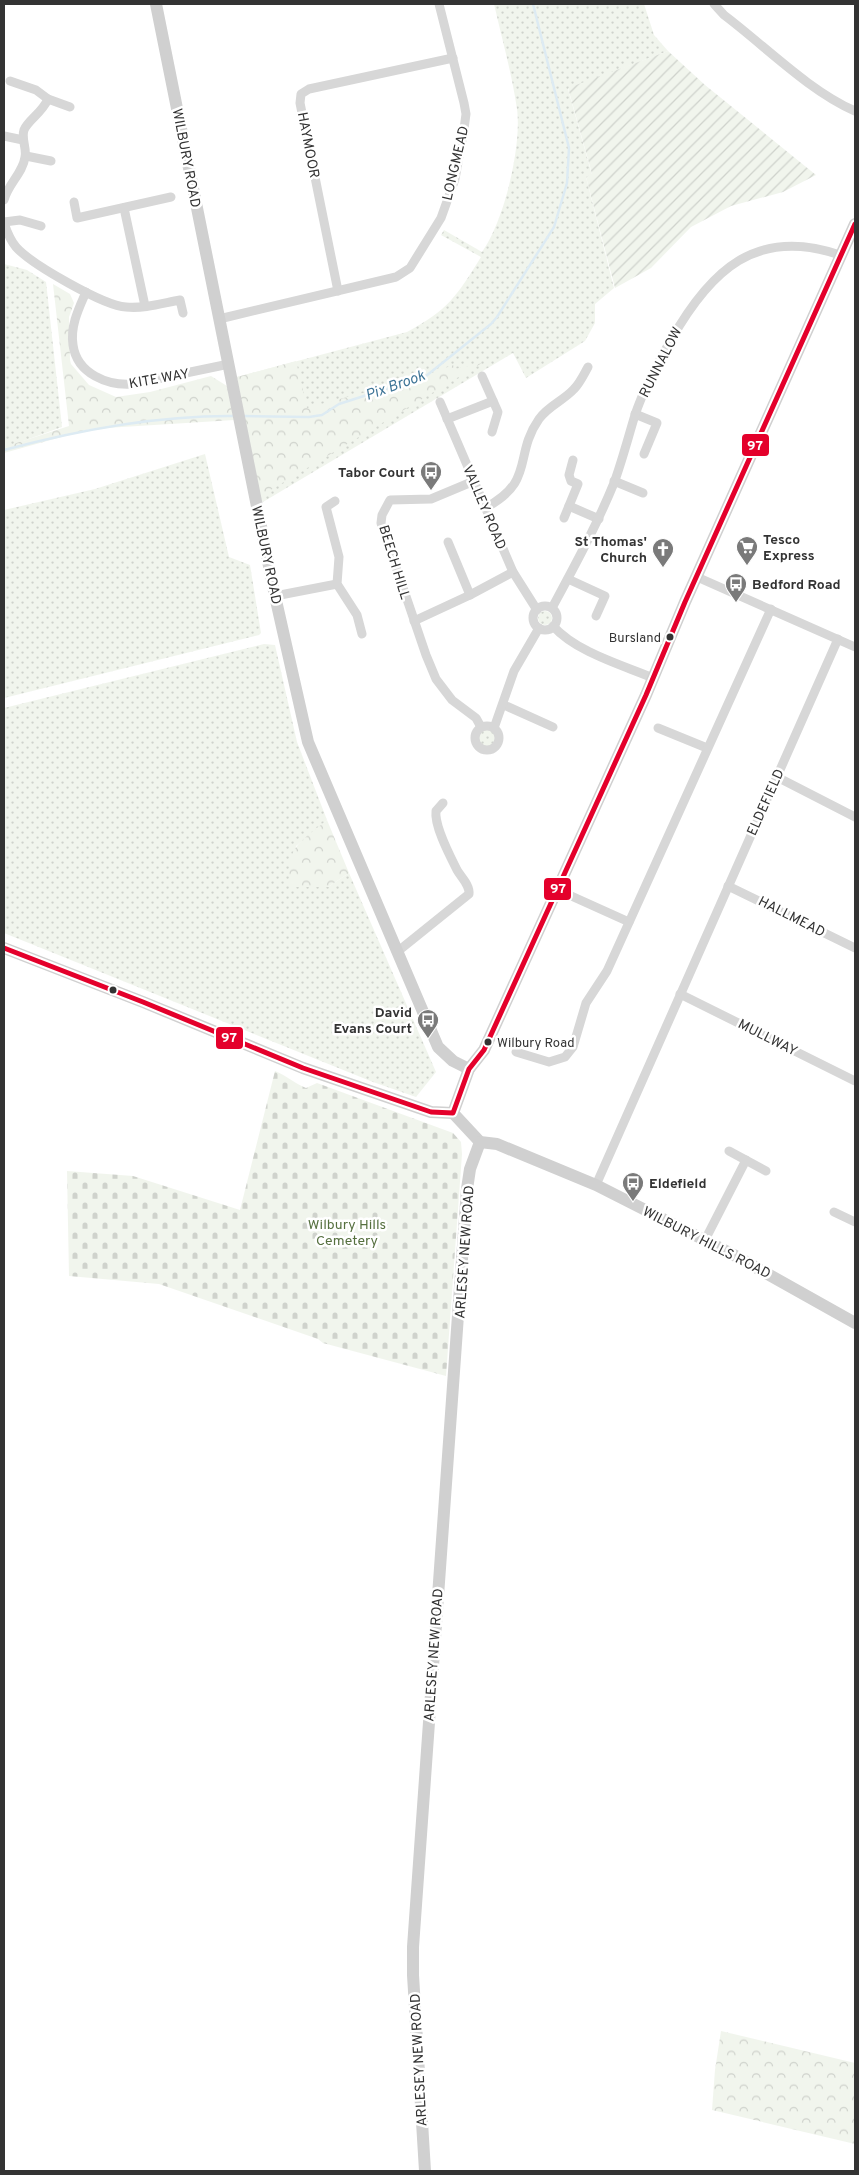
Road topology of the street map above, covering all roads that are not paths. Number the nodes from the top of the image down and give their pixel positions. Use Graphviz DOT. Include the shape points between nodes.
graph roads {
  1 [pos="156,4"];
  2 [pos="439,4"];
  3 [pos="714,4"];
  4 [pos="452,58"];
  5 [pos="10,81"];
  6 [pos="48,99"];
  7 [pos="70,107"];
  8 [pos="855,111"];
  9 [pos="4,136"];
  10 [pos="23,140"];
  11 [pos="26,156"];
  12 [pos="52,161"];
  13 [pos="171,197"];
  14 [pos="4,200"];
  15 [pos="74,202"];
  16 [pos="124,208"];
  17 [pos="4,223"];
  18 [pos="855,224"];
  19 [pos="41,226"];
  20 [pos="840,255"];
  21 [pos="338,291"];
  22 [pos="86,292"];
  23 [pos="145,306"];
  24 [pos="182,313"];
  25 [pos="219,319"];
  26 [pos="229,364"];
  27 [pos="588,367"];
  28 [pos="482,376"];
  29 [pos="493,401"];
  30 [pos="440,402"];
  31 [pos="635,414"];
  32 [pos="447,419"];
  33 [pos="492,432"];
  34 [pos="644,454"];
  35 [pos="573,460"];
  36 [pos="474,481"];
  37 [pos="614,481"];
  38 [pos="643,493"];
  39 [pos="335,501"];
  40 [pos="570,506"];
  41 [pos="485,508"];
  42 [pos="564,518"];
  43 [pos="599,519"];
  44 [pos="448,542"];
  45 [pos="513,572"];
  46 [pos="697,577"];
  47 [pos="568,579"];
  48 [pos="338,584"];
  49 [pos="470,595"];
  50 [pos="275,596"];
  51 [pos="552,608"];
  52 [pos="771,609"];
  53 [pos="537,610"];
  54 [pos="596,616"];
  55 [pos="414,621"];
  56 [pos="554,626"];
  57 [pos="539,628"];
  58 [pos="362,634"];
  59 [pos="838,639"];
  60 [pos="855,647"];
  61 [pos="653,678"];
  62 [pos="504,705"];
  63 [pos="481,727"];
  64 [pos="553,727"];
  65 [pos="494,728"];
  66 [pos="658,728"];
  67 [pos="707,748"];
  68 [pos="776,777"];
  69 [pos="443,803"];
  70 [pos="855,817"];
  71 [pos="728,886"];
  72 [pos="558,890"];
  73 [pos="629,922"];
  74 [pos="4,948"];
  75 [pos="855,948"];
  76 [pos="397,952"];
  77 [pos="680,994"];
  78 [pos="516,1052"];
  79 [pos="469,1069"];
  80 [pos="855,1081"];
  81 [pos="453,1113"];
  82 [pos="480,1142"];
  83 [pos="729,1151"];
  84 [pos="746,1160"];
  85 [pos="766,1171"];
  86 [pos="596,1185"];
  87 [pos="834,1212"];
  88 [pos="855,1222"];
  89 [pos="705,1240"];
  90 [pos="855,1323"];
  91 [pos="425,2171"];
  1 -- 25 [label="street, WILBURY ROAD"];
  2 -- 4 [label="street, LONGMEAD"];
  3 -- 8 [label="street" via="829,97"];
  4 -- 21 [label="street, LONGMEAD" via="466,120 455,179 441,218 406,272"];
  4 -- 21 [label="street, HAYMOOR" via="309,88 301,94 300,103"];
  5 -- 6 [label="street" via="36,90"];
  6 -- 7 [label="street"];
  6 -- 10 [label="street" via="25,128"];
  9 -- 10 [label="street"];
  10 -- 11 [label="street"];
  11 -- 12 [label="street"];
  11 -- 14 [label="street"];
  13 -- 16 [label="street"];
  15 -- 16 [label="street" via="78,218"];
  16 -- 23 [label="street"];
  17 -- 19 [label="street" via="20,220"];
  17 -- 22 [label="street" via="20,250"];
  18 -- 20 [label="street"];
  20 -- 31 [label="street, RUNNALOW" via="819,248 779,246 742,259 722,272 691,305 651,375"];
  20 -- 46 [label="street"];
  21 -- 25 [label="street, LONGMEAD"];
  22 -- 23 [label="street" via="118,306"];
  22 -- 26 [label="street, KITE WAY" via="74,322 73,345 85,368 100,380 133,384"];
  23 -- 24 [label="street" via="180,300"];
  25 -- 26 [label="street, WILBURY ROAD"];
  26 -- 50 [label="street, WILBURY ROAD"];
  27 -- 41 [label="street" via="574,390 544,413 536,424 516,484"];
  28 -- 29 [label="street"];
  29 -- 32 [label="street"];
  29 -- 33 [label="street" via="498,412"];
  30 -- 32 [label="street, VALLEY ROAD"];
  31 -- 34 [label="street" via="657,423"];
  31 -- 37 [label="street, RUNNALOW"];
  32 -- 36 [label="street, VALLEY ROAD"];
  35 -- 40 [label="street" via="569,475 571,481 578,484"];
  36 -- 41 [label="street, VALLEY ROAD"];
  36 -- 55 [label="street, BEECH HILL" via="431,498 390,500 385,506 381,523"];
  37 -- 38 [label="street"];
  37 -- 43 [label="street, RUNNALOW"];
  39 -- 48 [label="street" via="326,507 339,557"];
  40 -- 42 [label="street"];
  40 -- 43 [label="street"];
  41 -- 45 [label="street, VALLEY ROAD"];
  43 -- 47 [label="street, RUNNALOW"];
  44 -- 49 [label="street"];
  45 -- 49 [label="street"];
  45 -- 53 [label="street, VALLEY ROAD"];
  46 -- 52 [label="street"];
  46 -- 61 [label="street"];
  47 -- 51 [label="street, RUNNALOW"];
  47 -- 54 [label="street" via="605,596"];
  48 -- 50 [label="street"];
  48 -- 58 [label="street" via="357,615"];
  49 -- 55 [label="street"];
  50 -- 76 [label="street, WILBURY ROAD" via="308,742"];
  51 -- 53 [label="street" via="544,606"];
  51 -- 56 [label="street" via="557,617"];
  52 -- 59 [label="street"];
  52 -- 67 [label="street"];
  53 -- 57 [label="street" via="534,620"];
  55 -- 63 [label="street, BEECH HILL" via="441,687 476,718"];
  56 -- 57 [label="street" via="547,630"];
  56 -- 61 [label="street" via="574,643"];
  57 -- 62 [label="street" via="514,671"];
  59 -- 60 [label="street"];
  59 -- 68 [label="street, ELDEFIELD"];
  61 -- 72 [label="street"];
  62 -- 64 [label="street"];
  62 -- 65 [label="street"];
  63 -- 65 [label="street"];
  63 -- 65 [label="street" via="475,740 481,749 488,750 499,742 499,734"];
  66 -- 67 [label="street"];
  67 -- 73 [label="street"];
  68 -- 70 [label="street"];
  68 -- 71 [label="street, ELDEFIELD"];
  69 -- 76 [label="street" via="436,811 437,821 469,894"];
  71 -- 75 [label="street, HALLMEAD"];
  71 -- 77 [label="street, ELDEFIELD"];
  72 -- 73 [label="street"];
  72 -- 79 [label="street" via="484,1050"];
  73 -- 78 [label="street" via="607,971 586,1003 570,1053 549,1062"];
  74 -- 81 [label="street" via="303,1068 431,1112"];
  76 -- 79 [label="street, WILBURY ROAD" via="438,1047"];
  77 -- 80 [label="street, MULLWAY"];
  77 -- 86 [label="street, ELDEFIELD"];
  79 -- 81 [label="street"];
  81 -- 82 [label="street"];
  82 -- 86 [label="street, WILBURY HILLS ROAD" via="496,1144"];
  82 -- 91 [label="street, ARLESEY NEW ROAD" via="467,1189 413,1946"];
  83 -- 84 [label="street"];
  84 -- 85 [label="street"];
  84 -- 89 [label="street"];
  86 -- 89 [label="street, WILBURY HILLS ROAD"];
  87 -- 88 [label="street"];
  89 -- 90 [label="street, WILBURY HILLS ROAD"];
}
